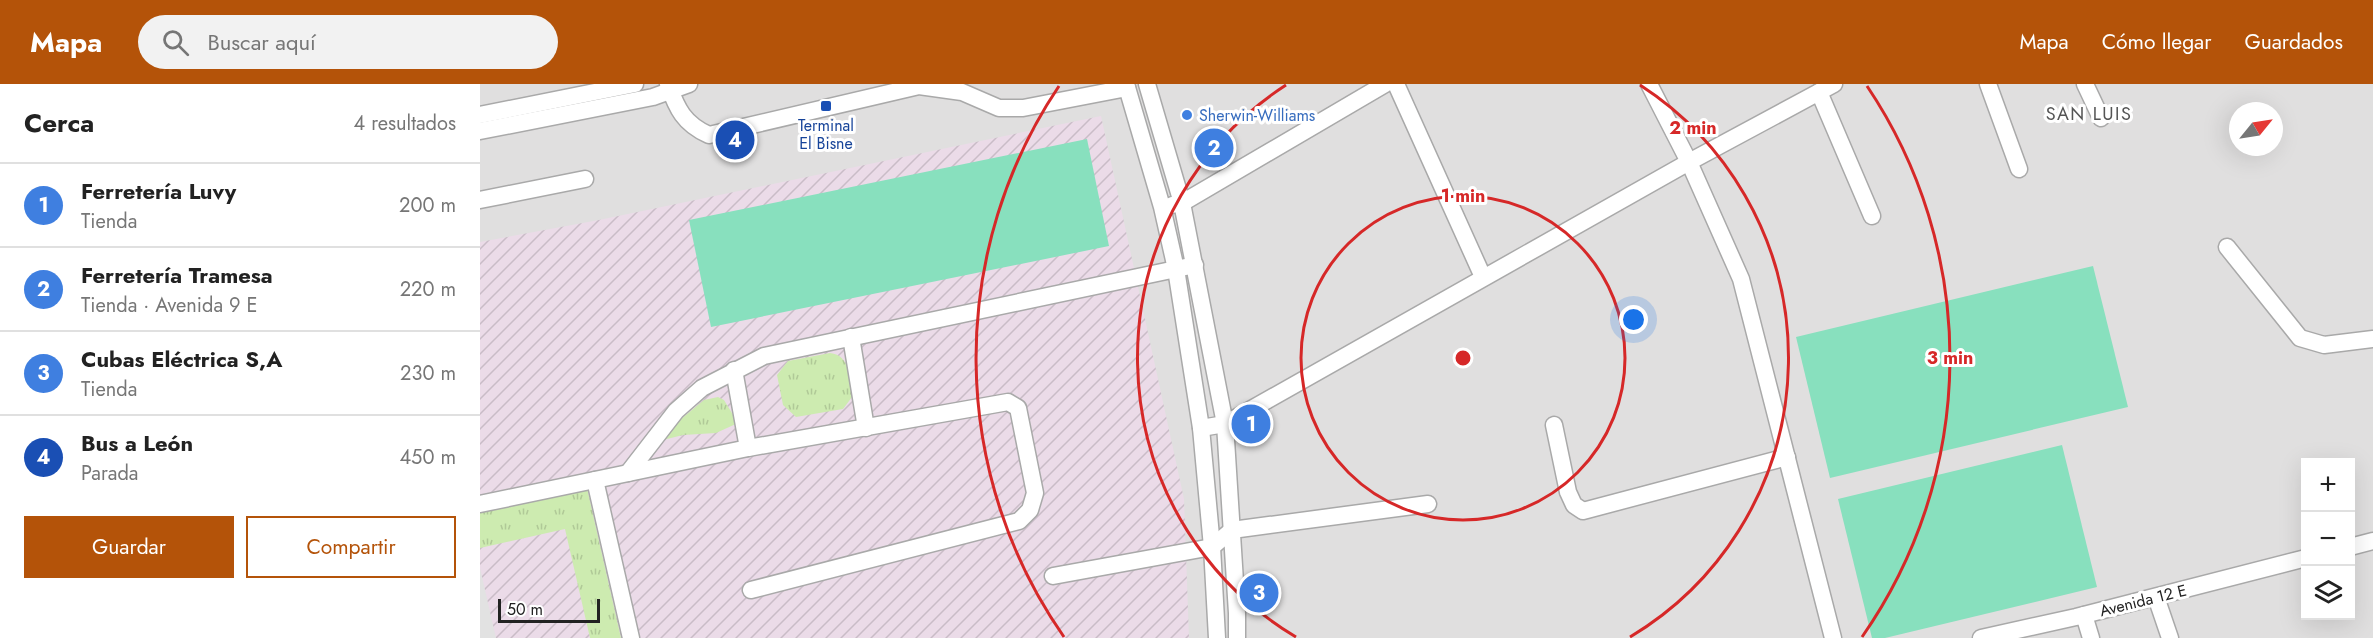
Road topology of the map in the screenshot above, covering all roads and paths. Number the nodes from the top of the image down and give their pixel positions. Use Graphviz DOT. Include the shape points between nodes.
graph roads {
  1 [pos="635,84"];
  2 [pos="688,84"];
  3 [pos="1147,84"];
  4 [pos="1385,84"];
  5 [pos="1396,84"];
  6 [pos="1649,84"];
  7 [pos="1988,84"];
  8 [pos="2085,84"];
  9 [pos="1127,86"];
  10 [pos="670,87"];
  11 [pos="1826,88"];
  12 [pos="650,90"];
  13 [pos="2101,118"];
  14 [pos="486,122"];
  15 [pos="1689,162"];
  16 [pos="2019,169"];
  17 [pos="585,179"];
  18 [pos="480,201"];
  19 [pos="1182,203"];
  20 [pos="1162,207"];
  21 [pos="1872,216"];
  22 [pos="2227,247"];
  23 [pos="1194,265"];
  24 [pos="1176,268"];
  25 [pos="1483,277"];
  26 [pos="851,338"];
  27 [pos="2373,339"];
  28 [pos="734,370"];
  29 [pos="1225,424"];
  30 [pos="1554,425"];
  31 [pos="866,428"];
  32 [pos="1201,428"];
  33 [pos="748,448"];
  34 [pos="1787,457"];
  35 [pos="628,473"];
  36 [pos="595,480"];
  37 [pos="480,504"];
  38 [pos="1428,504"];
  39 [pos="1232,530"];
  40 [pos="2373,541"];
  41 [pos="2355,546"];
  42 [pos="1212,547"];
  43 [pos="2301,559"];
  44 [pos="1053,576"];
  45 [pos="751,590"];
  46 [pos="2156,597"];
  47 [pos="2084,615"];
  48 [pos="632,638"];
  49 [pos="1217,638"];
  50 [pos="1237,638"];
  51 [pos="1833,638"];
  52 [pos="1981,638"];
  53 [pos="2091,638"];
  54 [pos="2170,638"];
  1 -- 14 [label="street"];
  2 -- 10 [label="street"];
  3 -- 19 [label="street"];
  4 -- 19 [label="street"];
  5 -- 25 [label="street"];
  6 -- 15 [label="street"];
  7 -- 16 [label="street"];
  8 -- 13 [label="street"];
  9 -- 10 [label="street" via="1023,108 999,108 962,92 919,86 709,135 693,128 676,106"];
  9 -- 20 [label="street"];
  10 -- 12 [label="street"];
  11 -- 15 [label="street"];
  11 -- 21 [label="street"];
  12 -- 14 [label="street"];
  15 -- 25 [label="street"];
  15 -- 34 [label="street" via="1742,279"];
  17 -- 18 [label="street"];
  19 -- 20 [label="street"];
  19 -- 23 [label="street"];
  20 -- 24 [label="street"];
  22 -- 27 [label="street" via="2300,338 2324,345"];
  23 -- 24 [label="street"];
  23 -- 29 [label="street"];
  24 -- 26 [label="street"];
  24 -- 32 [label="street"];
  25 -- 29 [label="street"];
  26 -- 28 [label="street" via="764,356"];
  26 -- 31 [label="street"];
  28 -- 33 [label="street"];
  28 -- 35 [label="street" via="702,388 676,411"];
  29 -- 32 [label="street"];
  29 -- 39 [label="street"];
  30 -- 34 [label="street" via="1568,492 1574,505 1583,511"];
  31 -- 33 [label="street"];
  31 -- 45 [label="street" via="1008,402 1018,408 1035,493 1030,510 1019,521"];
  32 -- 42 [label="street"];
  33 -- 35 [label="street"];
  34 -- 51 [label="street"];
  35 -- 36 [label="street"];
  36 -- 37 [label="street"];
  36 -- 48 [label="street"];
  38 -- 39 [label="street"];
  39 -- 42 [label="street"];
  39 -- 50 [label="street"];
  40 -- 41 [label="street"];
  42 -- 44 [label="street"];
  42 -- 49 [label="street"];
  43 -- 46 [label="street, Avenida 12 E"];
  46 -- 47 [label="street, Avenida 12 E"];
  46 -- 54 [label="street"];
  47 -- 52 [label="street, Avenida 12 E"];
  47 -- 53 [label="street"];
}
